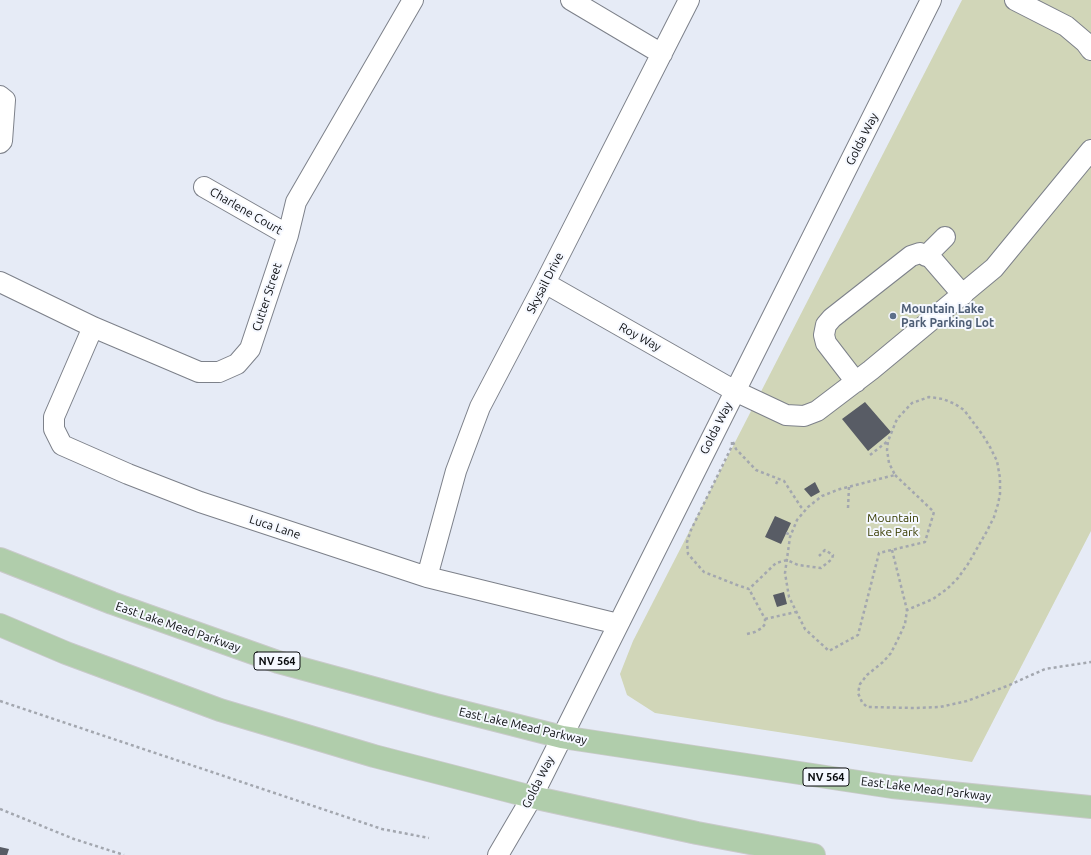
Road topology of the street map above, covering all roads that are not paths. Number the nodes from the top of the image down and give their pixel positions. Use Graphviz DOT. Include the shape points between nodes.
graph roads {
  1 [pos="413,0"];
  2 [pos="571,0"];
  3 [pos="689,0"];
  4 [pos="931,0"];
  5 [pos="1021,1"];
  6 [pos="1091,50"];
  7 [pos="662,54"];
  8 [pos="0,96"];
  9 [pos="0,143"];
  10 [pos="1091,150"];
  11 [pos="204,187"];
  12 [pos="288,235"];
  13 [pos="945,237"];
  14 [pos="926,256"];
  15 [pos="0,282"];
  16 [pos="545,283"];
  17 [pos="963,295"];
  18 [pos="93,327"];
  19 [pos="856,382"];
  20 [pos="735,390"];
  21 [pos="0,559"];
  22 [pos="427,577"];
  23 [pos="618,624"];
  24 [pos="0,625"];
  25 [pos="562,737"];
  26 [pos="532,797"];
  27 [pos="1091,806"];
  28 [pos="498,855"];
  29 [pos="814,855"];
  1 -- 12 [label="street, Cutter Street" via="296,202"];
  2 -- 7 [label="street"];
  3 -- 7 [label="street, Skysail Drive"];
  4 -- 20 [label="street, Golda Way"];
  5 -- 6 [label="street" via="1066,26"];
  7 -- 16 [label="street, Skysail Drive"];
  8 -- 9 [label="street" via="5,100"];
  10 -- 17 [label="street, Roy Way" via="994,268"];
  11 -- 12 [label="street, Charlene Court"];
  12 -- 18 [label="street, Cutter Street" via="250,349 237,364 219,372 199,372"];
  13 -- 14 [label="street"];
  14 -- 17 [label="street" via="931,258"];
  14 -- 19 [label="street" via="920,253 911,256 826,325 826,343"];
  15 -- 18 [label="street, Cutter Street"];
  16 -- 20 [label="street, Roy Way"];
  16 -- 22 [label="street, Skysail Drive" via="480,407 456,471"];
  17 -- 19 [label="street, Roy Way"];
  18 -- 22 [label="street, Luca Lane" via="54,417 54,429 62,445 200,502"];
  19 -- 20 [label="street, Roy Way" via="818,411 804,416 786,415"];
  20 -- 23 [label="street, Golda Way"];
  21 -- 25 [label="main road, East Lake Mead Parkway / NV 564" via="112,604 278,662 436,706"];
  22 -- 23 [label="street, Luca Lane"];
  23 -- 25 [label="street, Golda Way"];
  24 -- 26 [label="main road" via="66,653 220,710 374,756"];
  25 -- 26 [label="street, Golda Way"];
  25 -- 27 [label="main road, East Lake Mead Parkway / NV 564" via="892,787"];
  26 -- 28 [label="street, Golda Way"];
  26 -- 29 [label="main road" via="697,833"];
}
